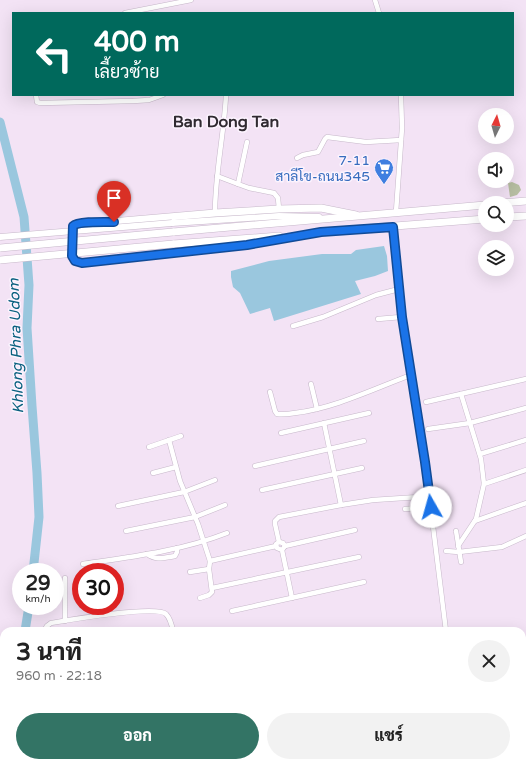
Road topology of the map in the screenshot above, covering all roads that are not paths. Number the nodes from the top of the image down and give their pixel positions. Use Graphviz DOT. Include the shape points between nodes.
graph roads {
  1 [pos="191,0"];
  2 [pos="375,0"];
  3 [pos="130,12"];
  4 [pos="379,12"];
  5 [pos="36,96"];
  6 [pos="160,96"];
  7 [pos="226,96"];
  8 [pos="401,96"];
  9 [pos="401,140"];
  10 [pos="247,142"];
  11 [pos="297,158"];
  12 [pos="217,176"];
  13 [pos="238,184"];
  14 [pos="526,201"];
  15 [pos="514,202"];
  16 [pos="478,206"];
  17 [pos="279,209"];
  18 [pos="396,212"];
  19 [pos="215,213"];
  20 [pos="356,215"];
  21 [pos="526,216"];
  22 [pos="514,217"];
  23 [pos="328,218"];
  24 [pos="478,220"];
  25 [pos="393,227"];
  26 [pos="321,232"];
  27 [pos="0,237"];
  28 [pos="0,248"];
  29 [pos="0,260"];
  30 [pos="399,289"];
  31 [pos="402,317"];
  32 [pos="378,319"];
  33 [pos="293,326"];
  34 [pos="410,374"];
  35 [pos="526,379"];
  36 [pos="311,384"];
  37 [pos="270,392"];
  38 [pos="461,394"];
  39 [pos="426,402"];
  40 [pos="526,408"];
  41 [pos="317,409"];
  42 [pos="369,413"];
  43 [pos="324,423"];
  44 [pos="470,423"];
  45 [pos="428,429"];
  46 [pos="281,433"];
  47 [pos="181,436"];
  48 [pos="169,440"];
  49 [pos="526,440"];
  50 [pos="364,441"];
  51 [pos="149,446"];
  52 [pos="329,449"];
  53 [pos="480,454"];
  54 [pos="255,466"];
  55 [pos="176,467"];
  56 [pos="362,468"];
  57 [pos="526,470"];
  58 [pos="153,473"];
  59 [pos="335,474"];
  60 [pos="215,480"];
  61 [pos="484,484"];
  62 [pos="262,490"];
  63 [pos="184,492"];
  64 [pos="430,496"];
  65 [pos="526,503"];
  66 [pos="225,505"];
  67 [pos="341,505"];
  68 [pos="118,506"];
  69 [pos="431,507"];
  70 [pos="405,509"];
  71 [pos="195,517"];
  72 [pos="475,521"];
  73 [pos="355,530"];
  74 [pos="126,531"];
  75 [pos="456,532"];
  76 [pos="227,533"];
  77 [pos="526,536"];
  78 [pos="204,542"];
  79 [pos="278,544"];
  80 [pos="458,546"];
  81 [pos="177,548"];
  82 [pos="283,548"];
  83 [pos="446,551"];
  84 [pos="459,552"];
  85 [pos="147,554"];
  86 [pos="359,557"];
  87 [pos="210,561"];
  88 [pos="461,562"];
  89 [pos="89,563"];
  90 [pos="209,569"];
  91 [pos="190,572"];
  92 [pos="286,572"];
  93 [pos="65,578"];
  94 [pos="364,582"];
  95 [pos="212,588"];
  96 [pos="200,598"];
  97 [pos="292,598"];
  98 [pos="232,611"];
  99 [pos="65,621"];
  100 [pos="46,627"];
  101 [pos="172,627"];
  102 [pos="446,627"];
  1 -- 3 [label="street"];
  2 -- 4 [label="street"];
  5 -- 6 [label="street" via="39,103 51,103 150,100"];
  7 -- 12 [label="street"];
  8 -- 9 [label="street"];
  9 -- 11 [label="street" via="366,142 327,136 318,152 303,154"];
  9 -- 18 [label="street"];
  10 -- 13 [label="street"];
  12 -- 13 [label="street"];
  12 -- 19 [label="street"];
  13 -- 17 [label="street" via="277,195"];
  14 -- 15 [label="main road"];
  16 -- 18 [label="main road"];
  17 -- 19 [label="main road"];
  17 -- 20 [label="main road" via="321,208"];
  18 -- 20 [label="main road"];
  19 -- 26 [label="main road" via="77,223 73,226 72,256 75,261 82,263 247,245"];
  20 -- 23 [label="main road"];
  21 -- 22 [label="main road"];
  23 -- 27 [label="main road, bridge" via="279,216"];
  23 -- 28 [label="main road, bridge"];
  24 -- 25 [label="main road"];
  25 -- 26 [label="main road"];
  25 -- 30 [label="street"];
  26 -- 29 [label="main road, bridge"];
  30 -- 31 [label="street"];
  30 -- 33 [label="street"];
  31 -- 32 [label="street"];
  31 -- 34 [label="street"];
  34 -- 41 [label="street" via="347,400"];
  34 -- 64 [label="street"];
  35 -- 38 [label="street"];
  36 -- 41 [label="street"];
  37 -- 41 [label="street" via="276,414"];
  38 -- 39 [label="street"];
  38 -- 44 [label="street"];
  40 -- 44 [label="street"];
  42 -- 43 [label="street"];
  43 -- 46 [label="street"];
  43 -- 52 [label="street"];
  44 -- 45 [label="street"];
  44 -- 53 [label="street"];
  47 -- 48 [label="street"];
  48 -- 51 [label="street"];
  48 -- 55 [label="street"];
  49 -- 53 [label="street"];
  50 -- 52 [label="street"];
  52 -- 54 [label="street"];
  52 -- 59 [label="street"];
  53 -- 61 [label="street"];
  55 -- 58 [label="street"];
  55 -- 63 [label="street"];
  56 -- 59 [label="street"];
  57 -- 61 [label="street"];
  59 -- 62 [label="street"];
  59 -- 67 [label="street"];
  60 -- 63 [label="street"];
  61 -- 72 [label="street"];
  63 -- 68 [label="street"];
  63 -- 71 [label="street"];
  64 -- 67 [label="street"];
  64 -- 69 [label="street"];
  65 -- 72 [label="street"];
  66 -- 71 [label="street"];
  67 -- 79 [label="street" via="279,517 275,521"];
  69 -- 70 [label="street"];
  69 -- 102 [label="street"];
  71 -- 74 [label="street"];
  71 -- 78 [label="street"];
  72 -- 80 [label="street"];
  73 -- 82 [label="street"];
  75 -- 80 [label="street"];
  76 -- 78 [label="street"];
  77 -- 84 [label="street" via="502,547"];
  78 -- 81 [label="street"];
  78 -- 87 [label="street"];
  79 -- 82 [label="street" via="283,543"];
  79 -- 82 [label="street" via="278,550"];
  79 -- 87 [label="street"];
  80 -- 84 [label="street"];
  81 -- 85 [label="street"];
  81 -- 85 [label="street" via="175,556 162,559"];
  82 -- 92 [label="street"];
  83 -- 84 [label="street"];
  84 -- 88 [label="street"];
  85 -- 89 [label="street"];
  86 -- 92 [label="street"];
  87 -- 90 [label="street"];
  90 -- 91 [label="street"];
  90 -- 95 [label="street"];
  92 -- 95 [label="street"];
  92 -- 97 [label="street"];
  93 -- 99 [label="street"];
  94 -- 97 [label="street"];
  95 -- 96 [label="street" via="211,594"];
  97 -- 98 [label="street"];
  99 -- 100 [label="street" via="48,624"];
  99 -- 101 [label="street" via="126,612 162,612 168,616"];
}
